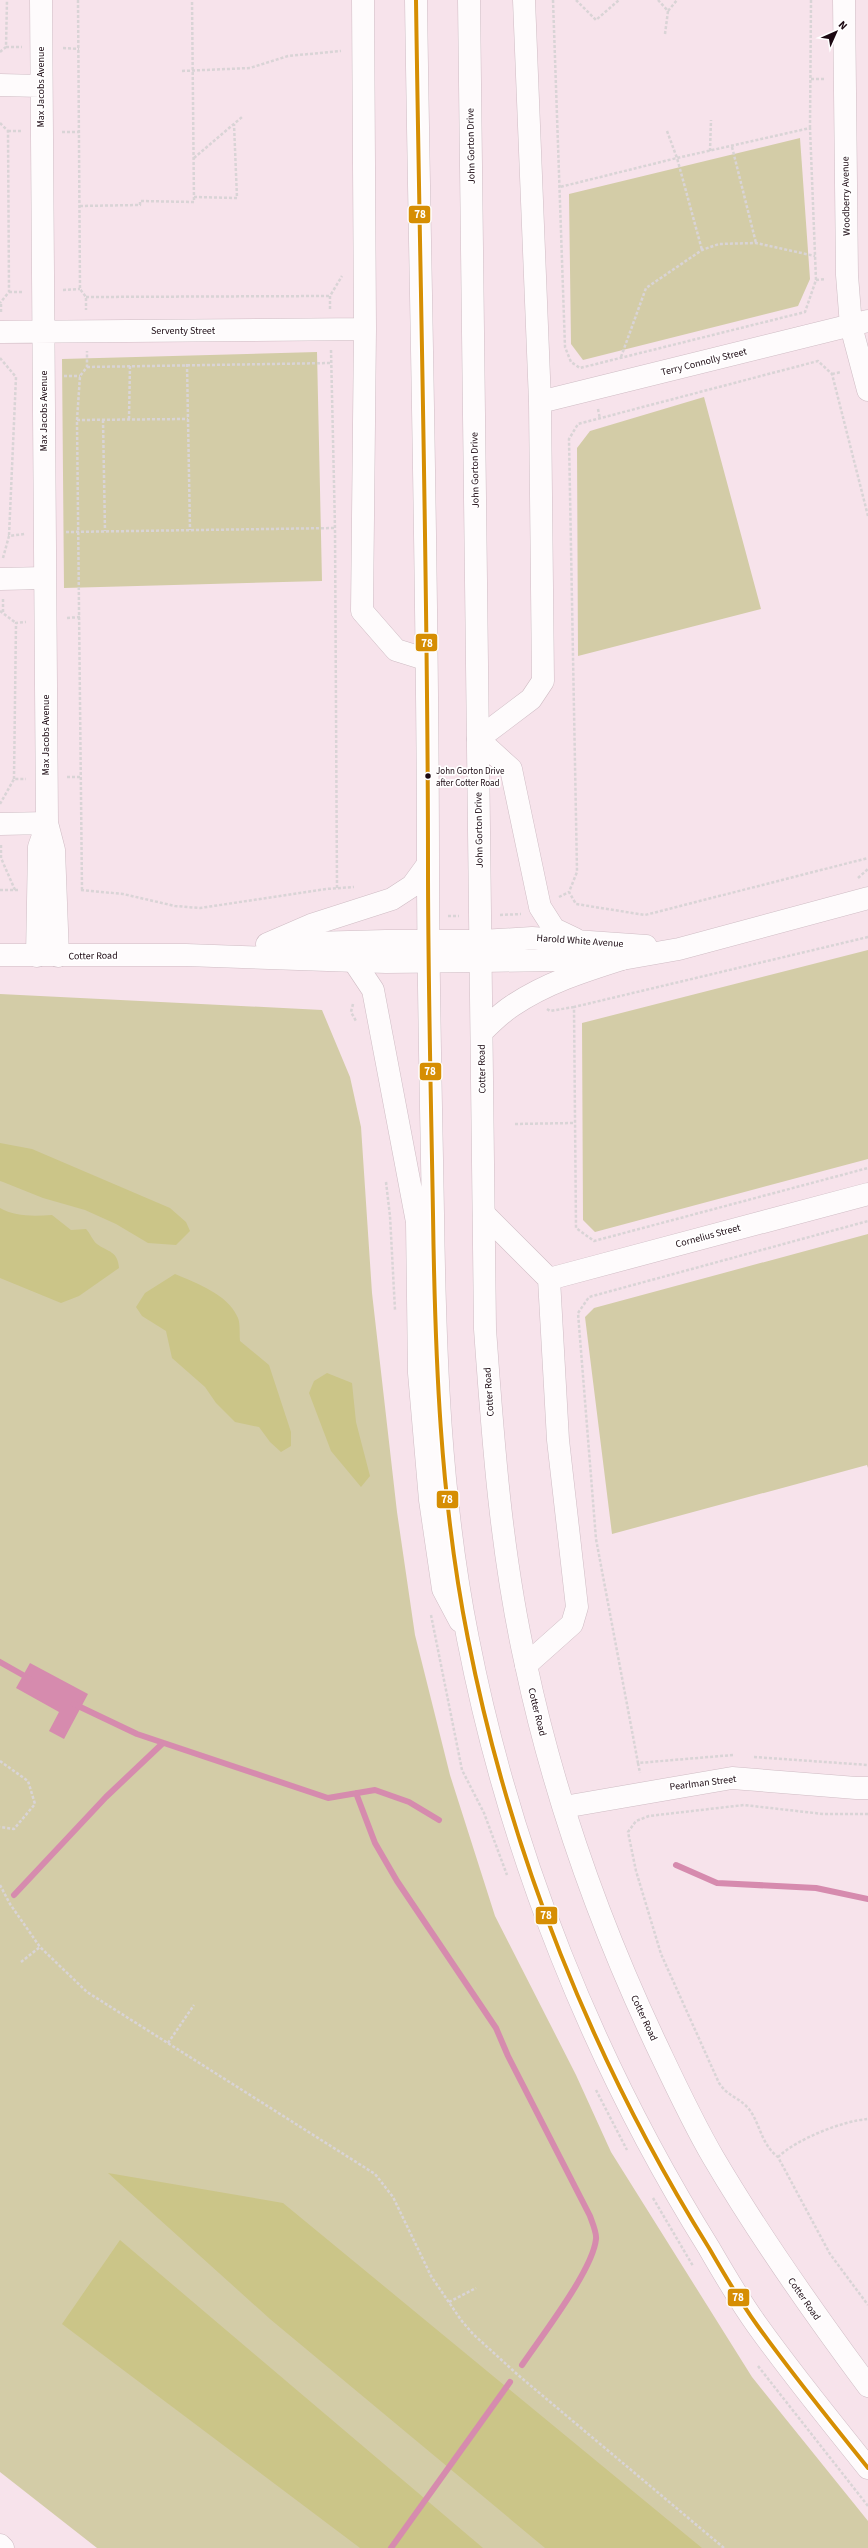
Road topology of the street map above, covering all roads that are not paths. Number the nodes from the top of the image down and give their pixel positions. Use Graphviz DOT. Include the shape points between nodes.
graph roads {
  1 [pos="41,0"];
  2 [pos="363,0"];
  3 [pos="416,0"];
  4 [pos="469,0"];
  5 [pos="524,0"];
  6 [pos="844,0"];
  7 [pos="0,85"];
  8 [pos="41,86"];
  9 [pos="860,323"];
  10 [pos="365,329"];
  11 [pos="0,332"];
  12 [pos="43,332"];
  13 [pos="868,390"];
  14 [pos="540,402"];
  15 [pos="45,578"];
  16 [pos="0,579"];
  17 [pos="425,659"];
  18 [pos="478,739"];
  19 [pos="47,823"];
  20 [pos="0,824"];
  21 [pos="428,864"];
  22 [pos="868,898"];
  23 [pos="575,939"];
  24 [pos="266,944"];
  25 [pos="679,949"];
  26 [pos="428,951"];
  27 [pos="482,951"];
  28 [pos="0,955"];
  29 [pos="186,955"];
  30 [pos="48,956"];
  31 [pos="622,959"];
  32 [pos="353,960"];
  33 [pos="482,1032"];
  34 [pos="868,1194"];
  35 [pos="484,1214"];
  36 [pos="549,1279"];
  37 [pos="467,1634"];
  38 [pos="526,1665"];
  39 [pos="868,1788"];
  40 [pos="564,1807"];
  41 [pos="868,2386"];
  42 [pos="868,2468"];
  43 [pos="0,2545"];
  44 [pos="3,2548"];
  1 -- 8 [label="main road, Max Jacobs Avenue"];
  2 -- 10 [label="main road"];
  3 -- 17 [label="main road"];
  4 -- 18 [label="main road, John Gorton Drive"];
  5 -- 14 [label="main road"];
  6 -- 9 [label="main road, Woodberry Avenue" via="847,275"];
  7 -- 8 [label="main road"];
  8 -- 12 [label="main road, Max Jacobs Avenue"];
  9 -- 13 [label="main road, Woodberry Avenue"];
  9 -- 14 [label="main road, Terry Connolly Street"];
  10 -- 12 [label="main road, Serventy Street"];
  10 -- 17 [label="main road" via="362,611 396,650"];
  11 -- 12 [label="main road, Serventy Street"];
  12 -- 15 [label="main road, Max Jacobs Avenue"];
  14 -- 18 [label="main road" via="543,681 531,699"];
  15 -- 16 [label="main road"];
  15 -- 19 [label="main road, Max Jacobs Avenue"];
  17 -- 21 [label="main road"];
  18 -- 23 [label="main road" via="511,769 540,907 554,929"];
  18 -- 27 [label="main road, John Gorton Drive"];
  19 -- 20 [label="main road"];
  19 -- 30 [label="main road, Max Jacobs Avenue" via="39,847 48,889"];
  21 -- 24 [label="main road" via="412,886 392,899 311,924"];
  21 -- 26 [label="main road"];
  22 -- 25 [label="main road, Harold White Avenue"];
  23 -- 25 [label="main road, Harold White Avenue"];
  23 -- 27 [label="main road, Harold White Avenue" via="532,938"];
  24 -- 26 [label="main road, Cotter Road"];
  24 -- 29 [label="main road, Cotter Road"];
  25 -- 31 [label="main road, Harold White Avenue"];
  26 -- 27 [label="main road, Cotter Road"];
  26 -- 32 [label="main road, Cotter Road"];
  26 -- 37 [label="main road" via="436,1360 447,1494"];
  27 -- 31 [label="main road, Harold White Avenue"];
  27 -- 33 [label="main road, Cotter Road"];
  28 -- 30 [label="main road, Cotter Road"];
  29 -- 30 [label="main road, Cotter Road"];
  29 -- 32 [label="main road, Cotter Road"];
  31 -- 33 [label="main road" via="569,976 536,991 510,1006"];
  32 -- 37 [label="main road" via="373,990 416,1215 419,1373 430,1500 443,1589"];
  33 -- 35 [label="main road, Cotter Road"];
  34 -- 36 [label="main road, Cornelius Street"];
  35 -- 36 [label="main road"];
  35 -- 38 [label="main road, Cotter Road" via="485,1328 492,1429 503,1534"];
  36 -- 38 [label="main road" via="558,1440 578,1607 572,1624"];
  37 -- 42 [label="main road" via="493,1747 520,1839 568,1974 600,2047 677,2197 752,2319"];
  38 -- 40 [label="main road, Cotter Road"];
  39 -- 40 [label="main road, Pearlman Street" via="732,1778"];
  40 -- 41 [label="main road, Cotter Road" via="616,1955 672,2078 712,2155 763,2240"];
  43 -- 44 [label="main road"];
}
